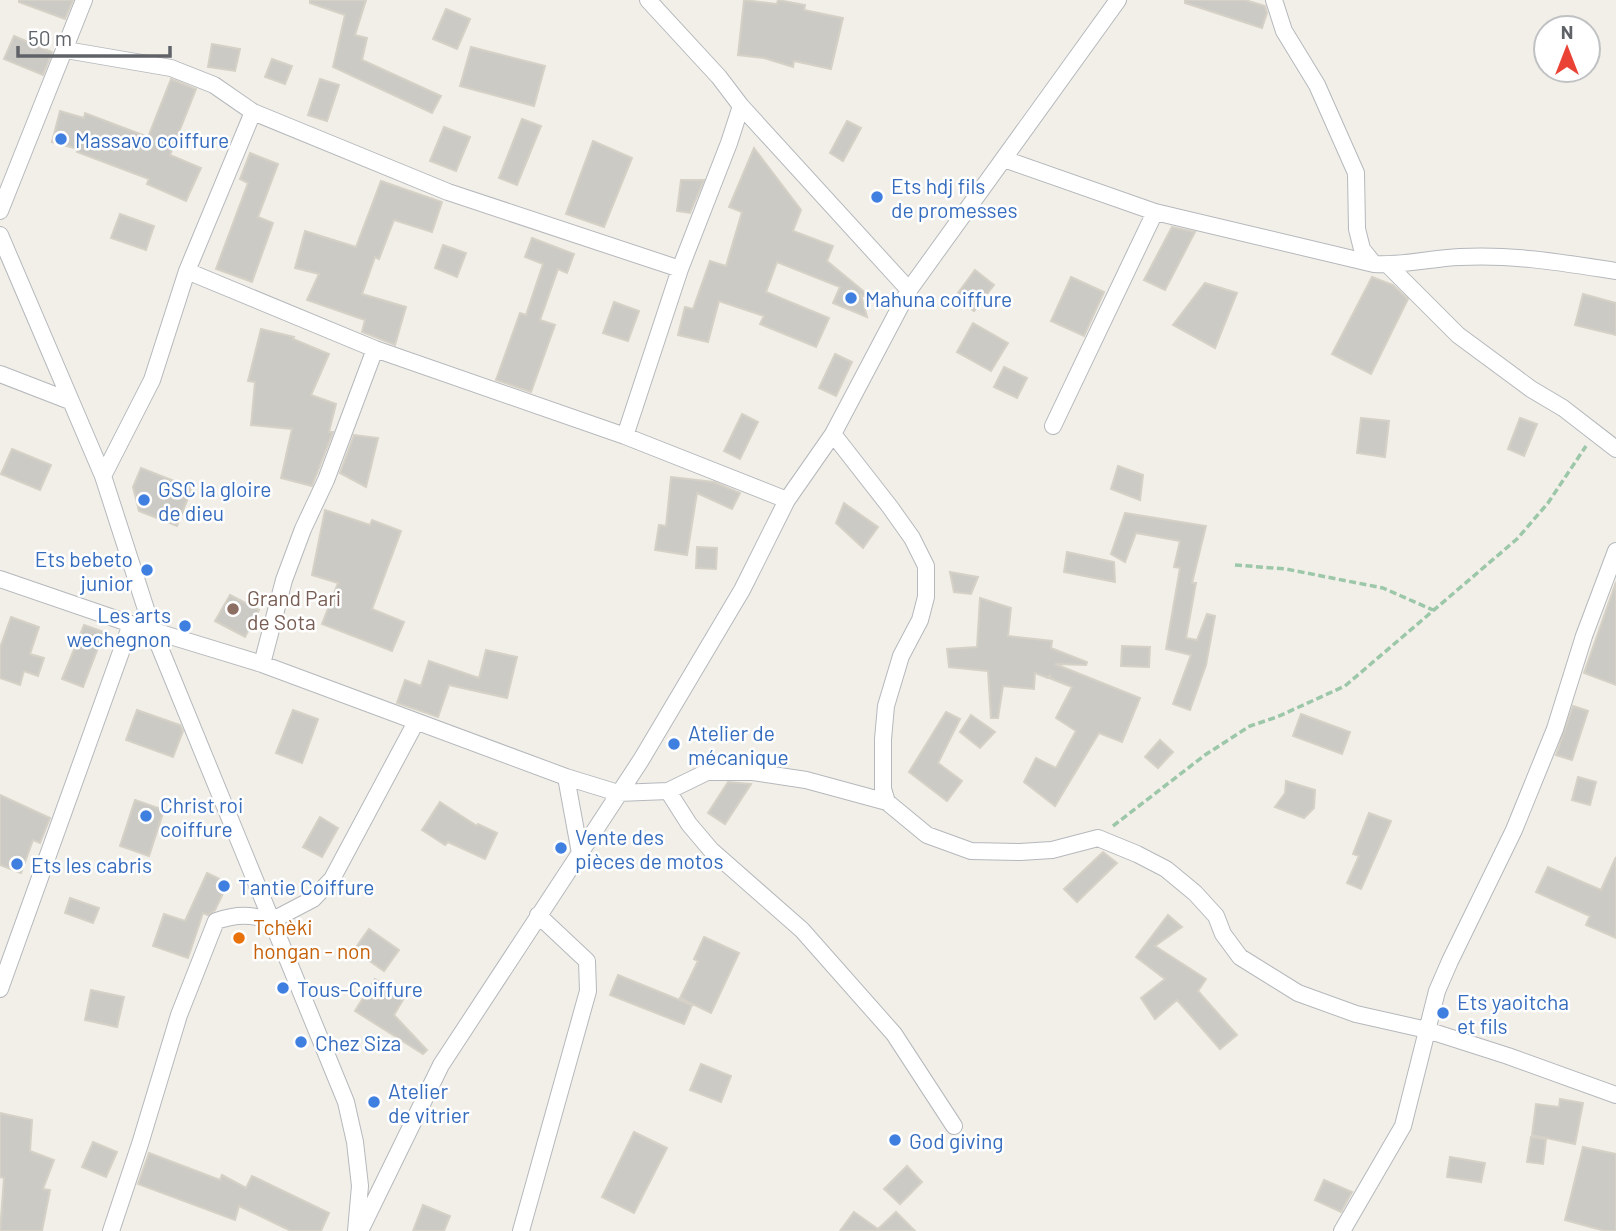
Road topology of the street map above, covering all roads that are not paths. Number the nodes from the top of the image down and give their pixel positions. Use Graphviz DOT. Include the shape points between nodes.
graph roads {
  1 [pos="85,0"];
  2 [pos="648,0"];
  3 [pos="1118,0"];
  4 [pos="1274,0"];
  5 [pos="66,50"];
  6 [pos="741,106"];
  7 [pos="253,112"];
  8 [pos="1004,159"];
  9 [pos="0,211"];
  10 [pos="1155,212"];
  11 [pos="0,235"];
  12 [pos="1381,264"];
  13 [pos="680,269"];
  14 [pos="187,271"];
  15 [pos="1616,271"];
  16 [pos="909,290"];
  17 [pos="375,349"];
  18 [pos="0,374"];
  19 [pos="70,401"];
  20 [pos="1053,426"];
  21 [pos="833,434"];
  22 [pos="625,436"];
  23 [pos="1616,449"];
  24 [pos="103,476"];
  25 [pos="787,500"];
  26 [pos="1616,551"];
  27 [pos="0,579"];
  28 [pos="131,624"];
  29 [pos="153,631"];
  30 [pos="262,664"];
  31 [pos="416,722"];
  32 [pos="566,777"];
  33 [pos="668,791"];
  34 [pos="618,793"];
  35 [pos="887,802"];
  36 [pos="580,853"];
  37 [pos="538,915"];
  38 [pos="271,921"];
  39 [pos="0,989"];
  40 [pos="1427,1030"];
  41 [pos="1616,1095"];
  42 [pos="954,1126"];
  43 [pos="111,1231"];
  44 [pos="358,1231"];
  45 [pos="521,1231"];
  46 [pos="1342,1231"];
  1 -- 5 [label="street"];
  2 -- 6 [label="street"];
  3 -- 8 [label="street"];
  4 -- 12 [label="street" via="1284,31 1317,85 1356,173 1362,250"];
  5 -- 7 [label="street" via="171,68 214,85"];
  5 -- 9 [label="street"];
  6 -- 13 [label="street"];
  6 -- 16 [label="street"];
  7 -- 13 [label="street" via="448,192"];
  7 -- 14 [label="street"];
  8 -- 10 [label="street"];
  8 -- 16 [label="street"];
  10 -- 12 [label="street"];
  10 -- 20 [label="street"];
  11 -- 19 [label="street"];
  12 -- 15 [label="street" via="1461,257 1529,258"];
  12 -- 23 [label="street" via="1458,335"];
  13 -- 22 [label="street"];
  14 -- 17 [label="street"];
  14 -- 24 [label="street" via="152,380"];
  16 -- 21 [label="street"];
  17 -- 22 [label="street"];
  17 -- 30 [label="street" via="289,567"];
  18 -- 19 [label="street"];
  19 -- 24 [label="street"];
  21 -- 25 [label="street"];
  21 -- 35 [label="street" via="912,538 926,566 920,620 901,656 887,706 883,739"];
  22 -- 25 [label="street"];
  24 -- 29 [label="street"];
  25 -- 34 [label="street" via="742,590"];
  26 -- 40 [label="street" via="1555,729 1514,830 1450,961"];
  27 -- 28 [label="street"];
  28 -- 29 [label="street"];
  28 -- 39 [label="street"];
  29 -- 30 [label="street"];
  29 -- 38 [label="street"];
  30 -- 31 [label="street"];
  31 -- 32 [label="street"];
  31 -- 38 [label="street" via="332,878 313,899"];
  32 -- 34 [label="street"];
  32 -- 36 [label="street"];
  33 -- 34 [label="street"];
  33 -- 35 [label="street" via="708,772 753,772 806,780"];
  33 -- 42 [label="street" via="711,850 802,930 894,1034"];
  34 -- 36 [label="street"];
  35 -- 40 [label="street" via="927,835 971,851 1052,850 1098,838 1137,854 1166,869 1195,893 1216,916 1240,957 1298,993 1356,1014"];
  36 -- 37 [label="street"];
  37 -- 44 [label="street" via="441,1065"];
  37 -- 45 [label="street" via="587,961 589,977"];
  38 -- 43 [label="street" via="254,915 216,921 178,1015"];
  38 -- 44 [label="street" via="346,1102 360,1186"];
  40 -- 41 [label="street"];
  40 -- 46 [label="street" via="1403,1126"];
}
